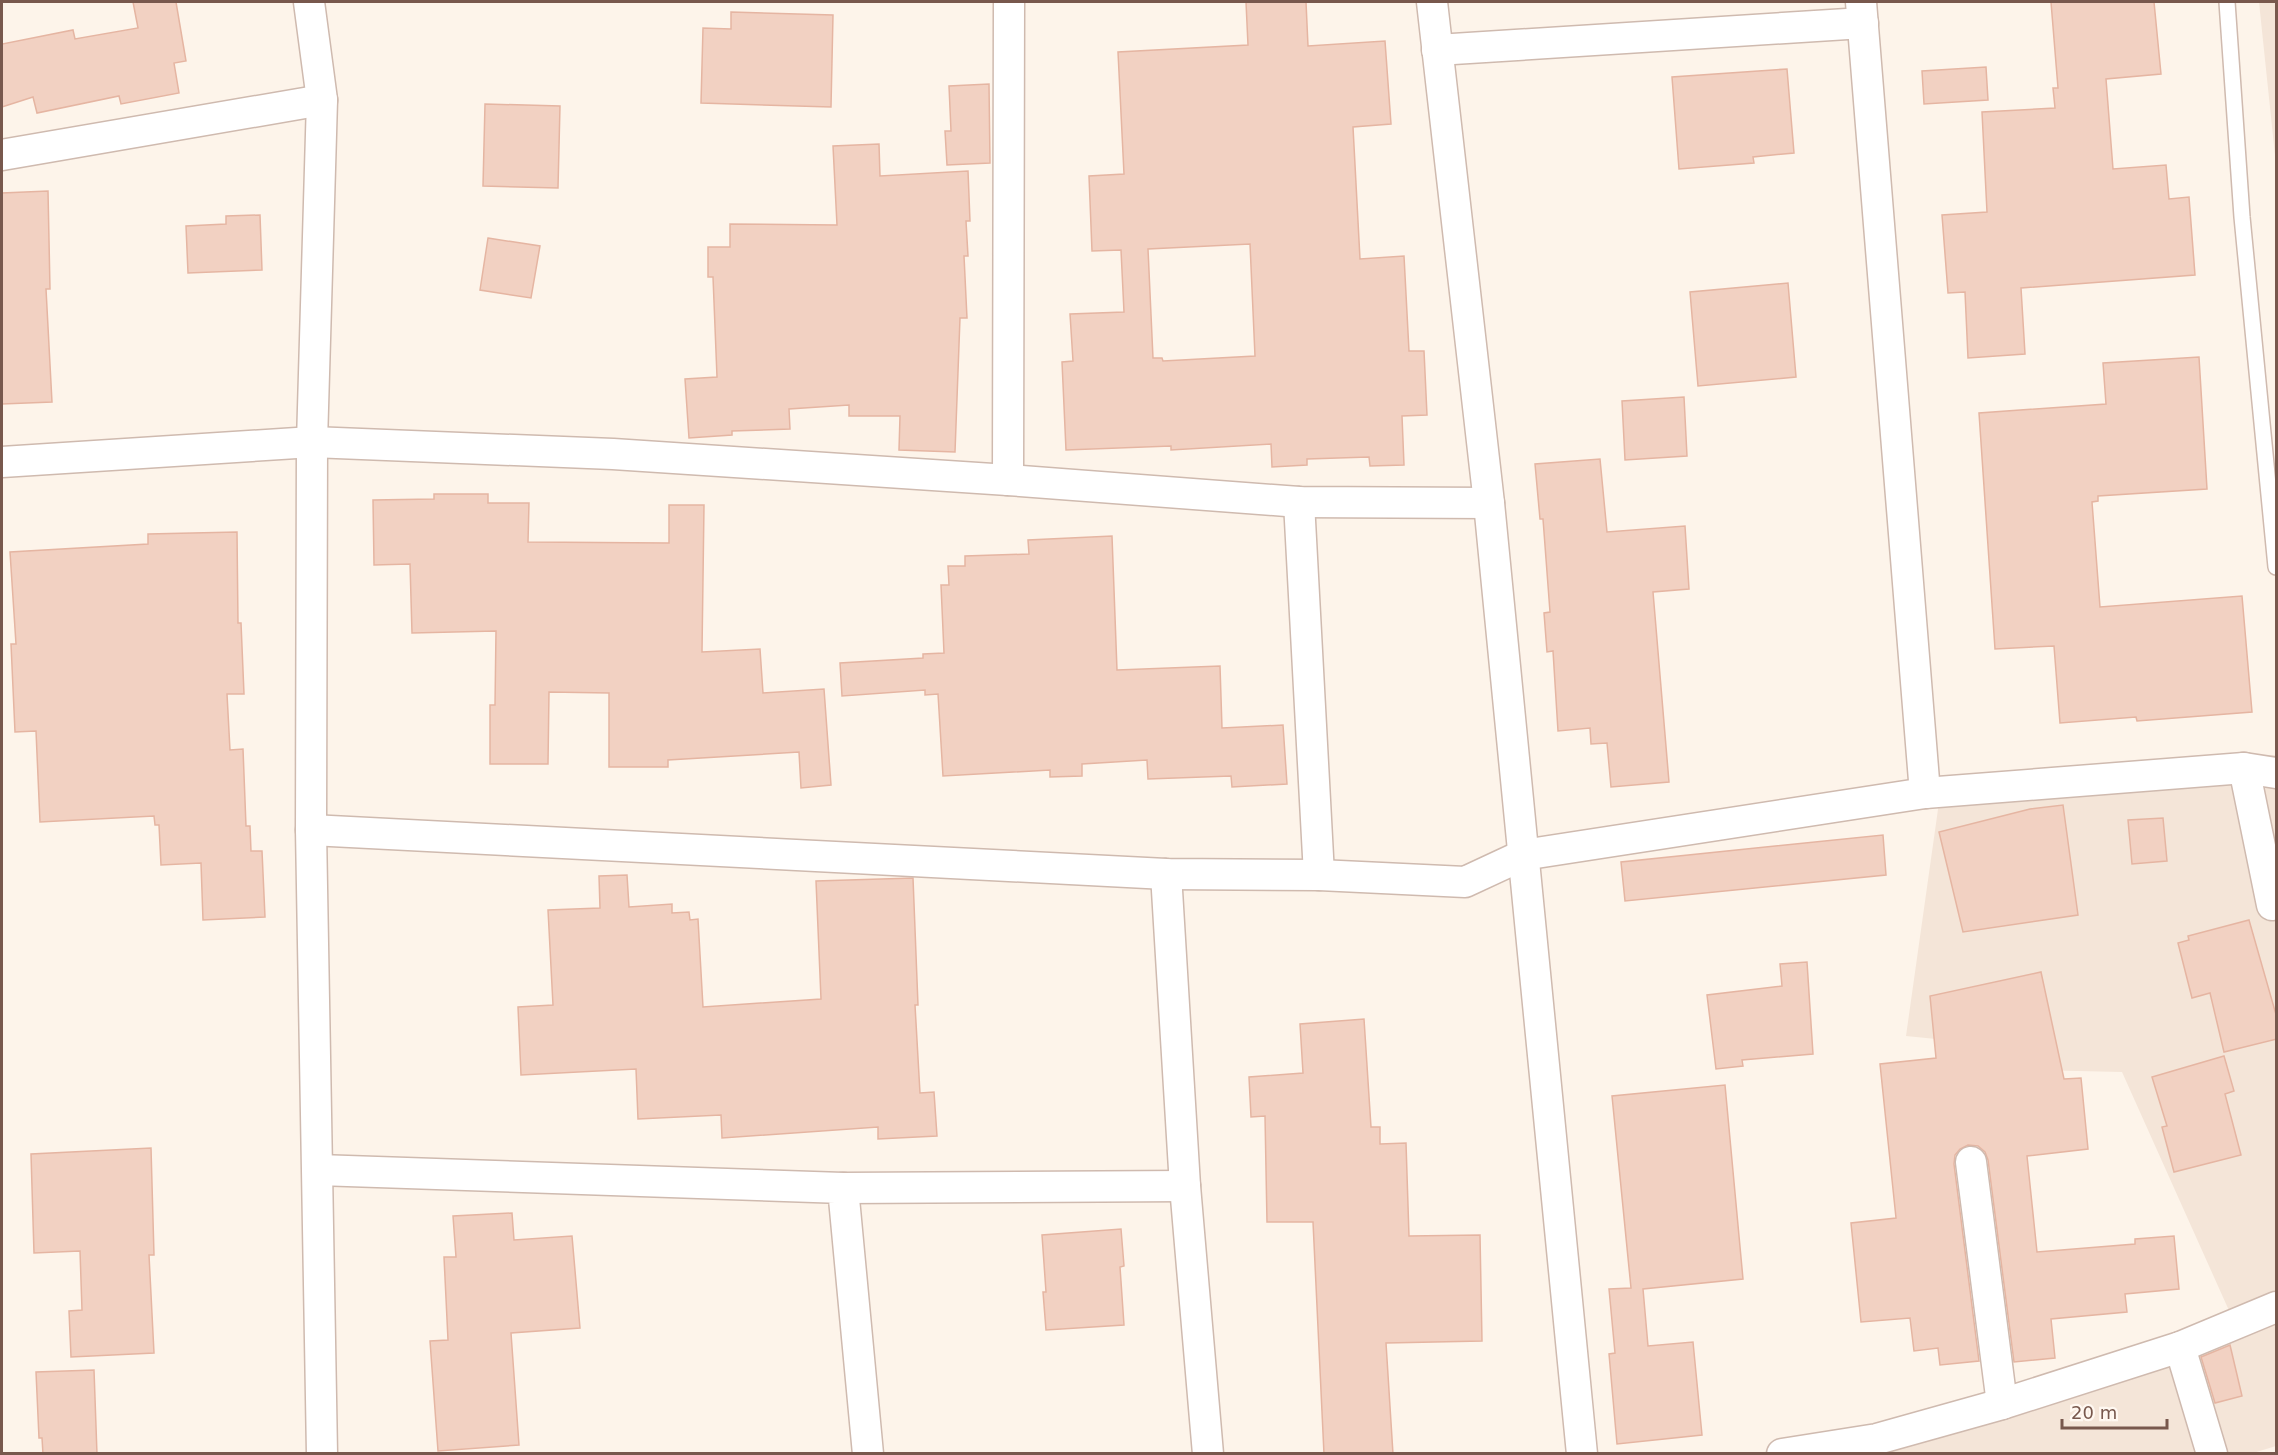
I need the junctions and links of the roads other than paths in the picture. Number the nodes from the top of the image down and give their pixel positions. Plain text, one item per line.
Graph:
1 (309, 2) edge
2 (1009, 2) edge
3 (1432, 2) edge
4 (2227, 2) edge
5 (1862, 12) edge
6 (1437, 50) junction
7 (322, 100) junction
8 (2, 155) edge
9 (312, 442) junction
10 (2, 462) edge
11 (1008, 480) junction
12 (1299, 502) junction
13 (1489, 503) junction
14 (2277, 567) edge
15 (2244, 768) junction
16 (2277, 773) edge
17 (1925, 793) junction
18 (311, 830) junction
19 (1523, 855) junction
20 (1166, 874) junction
21 (1319, 875) junction
22 (2272, 905) dead end
23 (1971, 1162) dead end
24 (318, 1170) junction
25 (1185, 1186) junction
26 (843, 1188) junction
27 (2277, 1307) edge
28 (2180, 1347) junction
29 (2002, 1404) junction
30 (322, 1454) edge
31 (868, 1454) edge
32 (1208, 1454) edge
33 (1582, 1454) edge
34 (1782, 1454) edge
35 (2212, 1454) edge

1 - 7 street
2 - 11 street
3 - 6 street
4 - 14 lane
5 - 6 street
5 - 17 street
6 - 13 street
7 - 8 street
7 - 9 street
9 - 10 street
9 - 11 street
9 - 18 street
11 - 12 street
12 - 13 street
12 - 21 street
13 - 19 street
15 - 16 street
15 - 17 street
15 - 22 street
17 - 19 street
18 - 20 street
18 - 24 street
19 - 21 street
19 - 33 street
20 - 21 street
20 - 25 street
23 - 29 street
24 - 26 street
24 - 30 street
25 - 26 street
25 - 32 street
26 - 31 street
27 - 28 street
28 - 29 street
28 - 35 street
29 - 34 street

